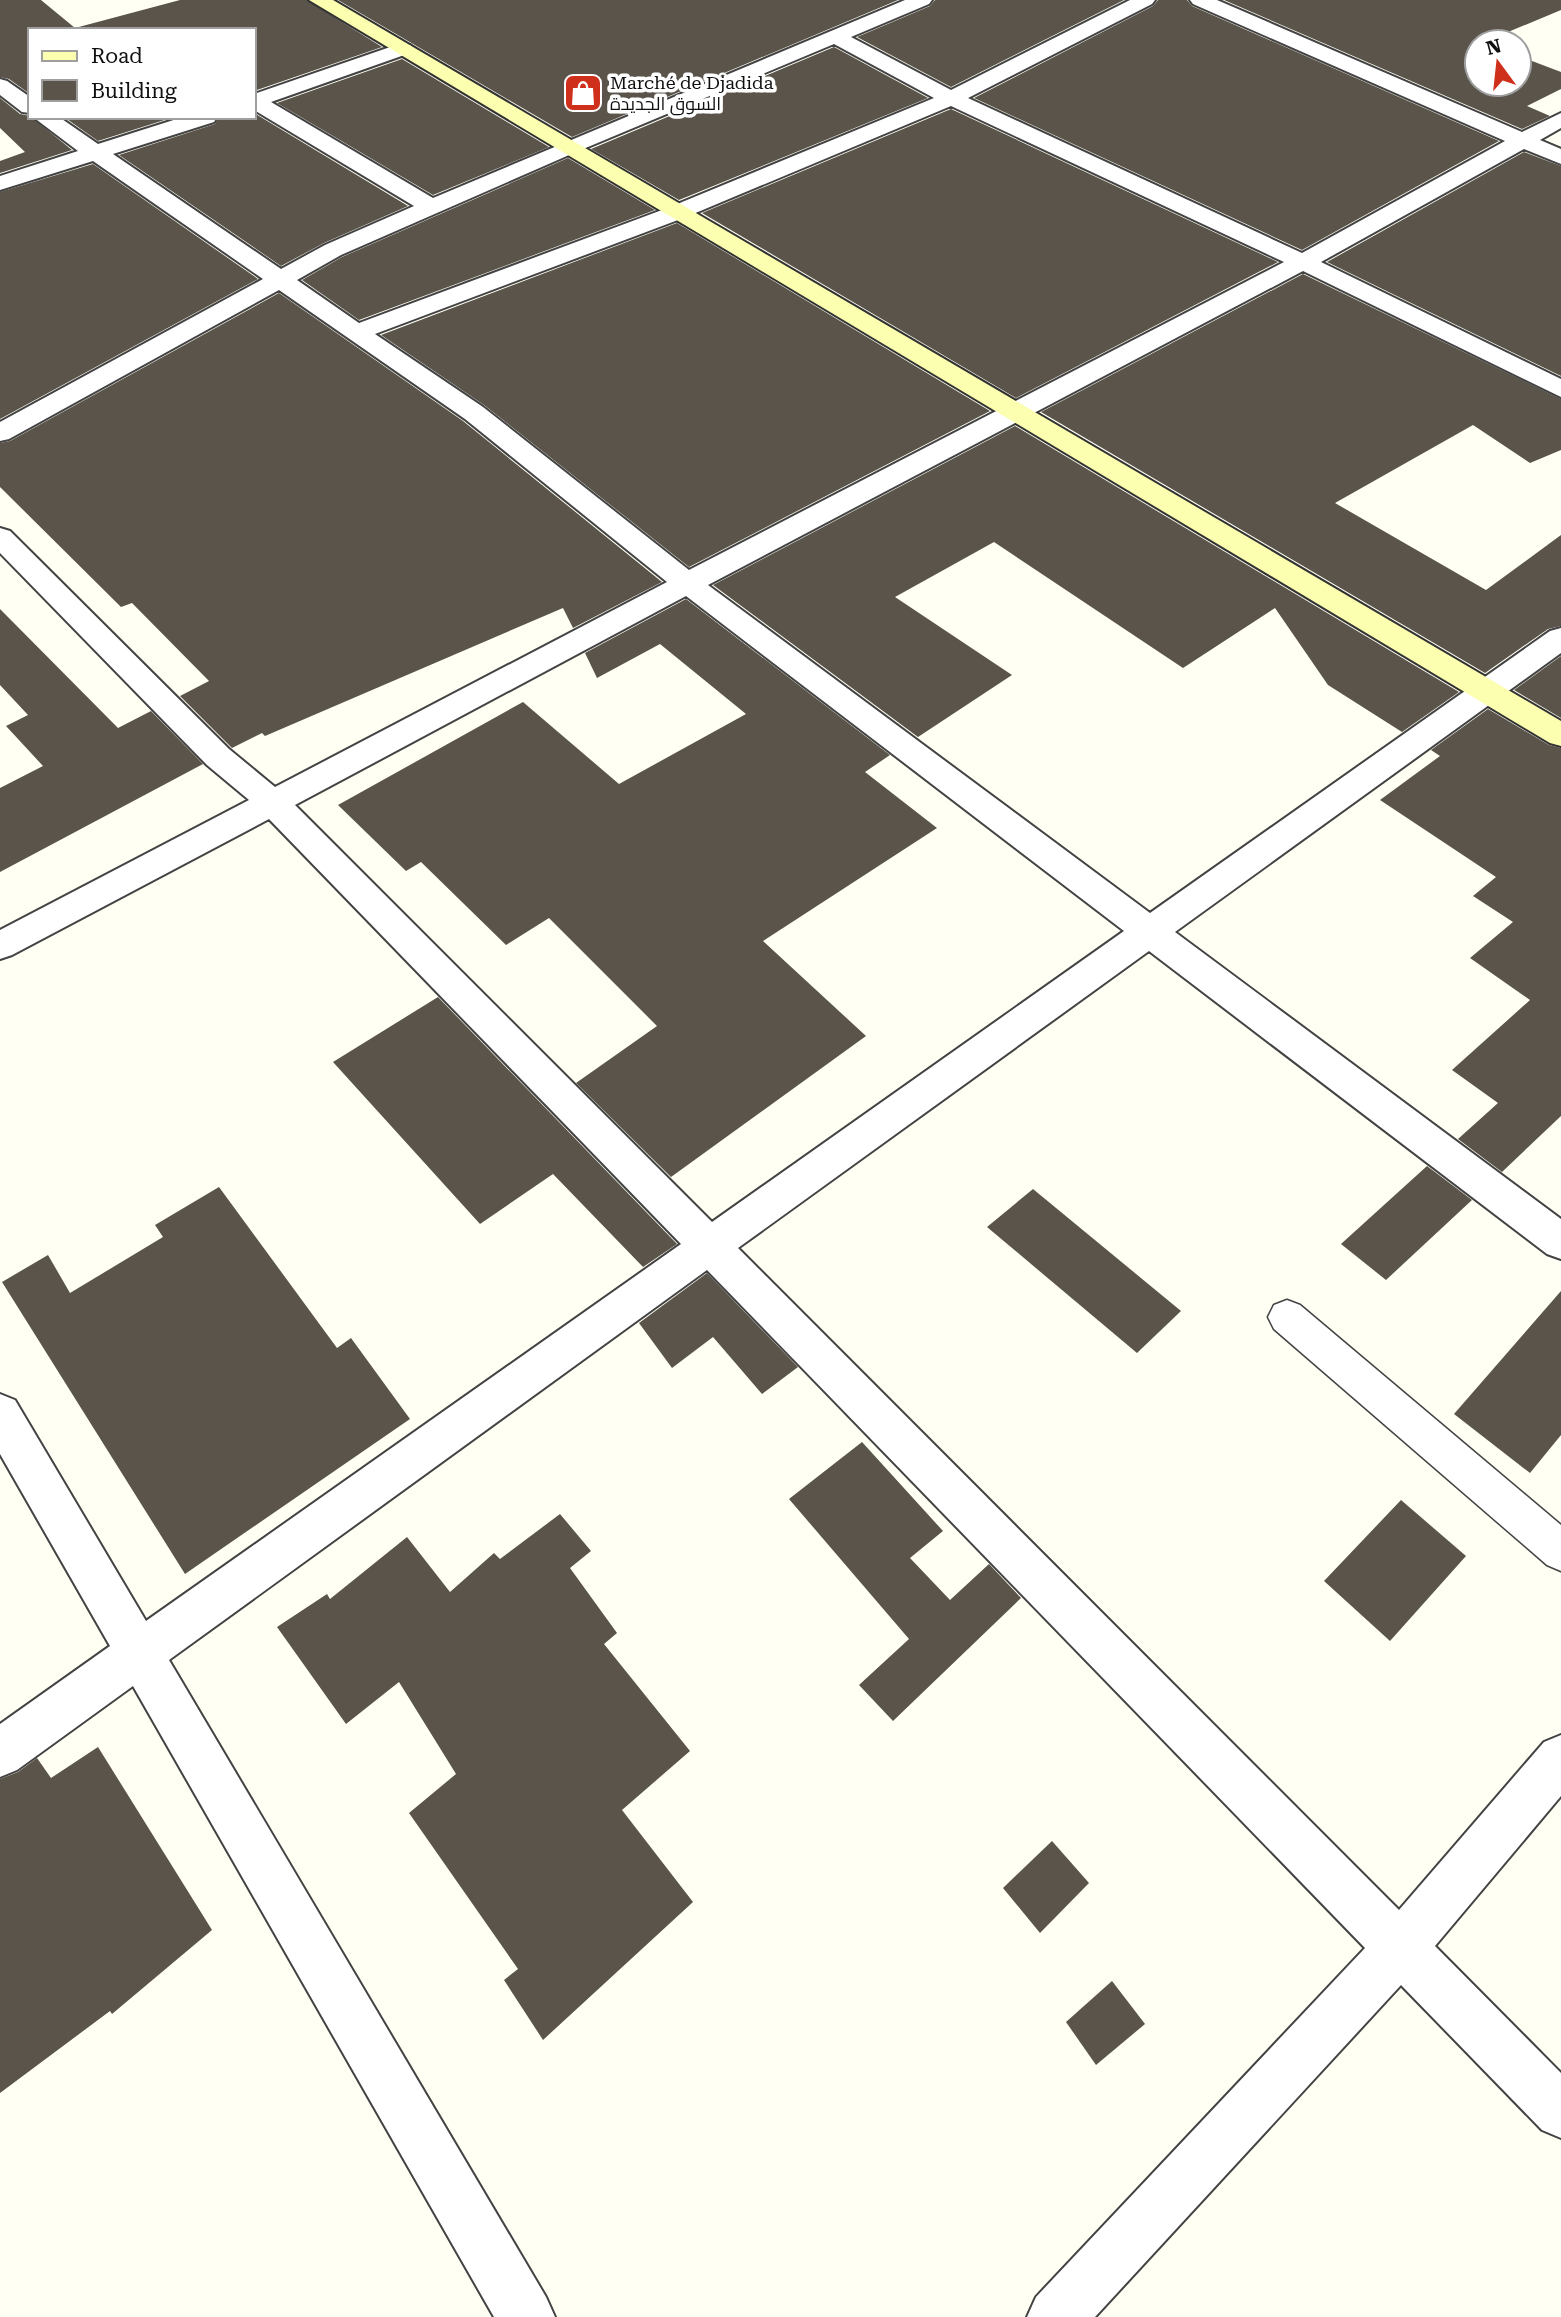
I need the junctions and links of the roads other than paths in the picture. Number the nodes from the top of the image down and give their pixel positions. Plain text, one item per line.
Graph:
1 (319, 0) edge
2 (922, 0) edge
3 (1145, 0) edge
4 (1200, 0) edge
5 (835, 36) junction
6 (403, 49) junction
7 (0, 85) edge
8 (951, 99) junction
9 (256, 100) edge
10 (256, 102) edge
11 (28, 106) edge
12 (47, 119) edge
13 (199, 119) edge
14 (1561, 119) edge
15 (1521, 140) junction
16 (568, 147) junction
17 (91, 152) junction
18 (1561, 157) edge
19 (0, 183) edge
20 (432, 206) junction
21 (678, 212) junction
22 (1303, 262) junction
23 (281, 279) junction
24 (357, 331) junction
25 (1561, 389) edge
26 (1014, 411) junction
27 (0, 433) edge
28 (0, 537) edge
29 (687, 583) junction
30 (1561, 638) edge
31 (1486, 691) junction
32 (1561, 735) edge
33 (272, 803) junction
34 (1149, 932) junction
35 (0, 946) edge
36 (1561, 1242) edge
37 (709, 1247) junction
38 (1287, 1317) dead end
39 (0, 1414) edge
40 (1561, 1551) edge
41 (140, 1653) junction
42 (0, 1753) edge
43 (1561, 1759) edge
44 (1400, 1948) junction
45 (1561, 2111) edge
46 (526, 2317) edge
47 (1056, 2317) edge

1 - 6 main road
2 - 5 street
3 - 8 street
4 - 15 street
5 - 8 street
5 - 16 street
6 - 9 street
6 - 16 main road
7 - 11 street
8 - 21 street
8 - 22 street
10 - 20 street
12 - 17 street
13 - 17 street
14 - 15 street
15 - 18 street
15 - 22 street
16 - 20 street
16 - 21 main road
17 - 19 street
17 - 23 street
20 - 23 street
21 - 24 street
21 - 26 main road
22 - 25 street
22 - 26 street
23 - 24 street
23 - 27 street
24 - 29 street
26 - 29 street
26 - 31 main road
28 - 33 street
29 - 33 street
29 - 34 street
30 - 31 street
31 - 32 main road
31 - 34 street
33 - 35 street
33 - 37 street
34 - 36 street
34 - 37 street
37 - 41 street
37 - 44 street
38 - 40 lane
39 - 41 street
41 - 42 street
41 - 46 street
43 - 44 street
44 - 45 street
44 - 47 street

